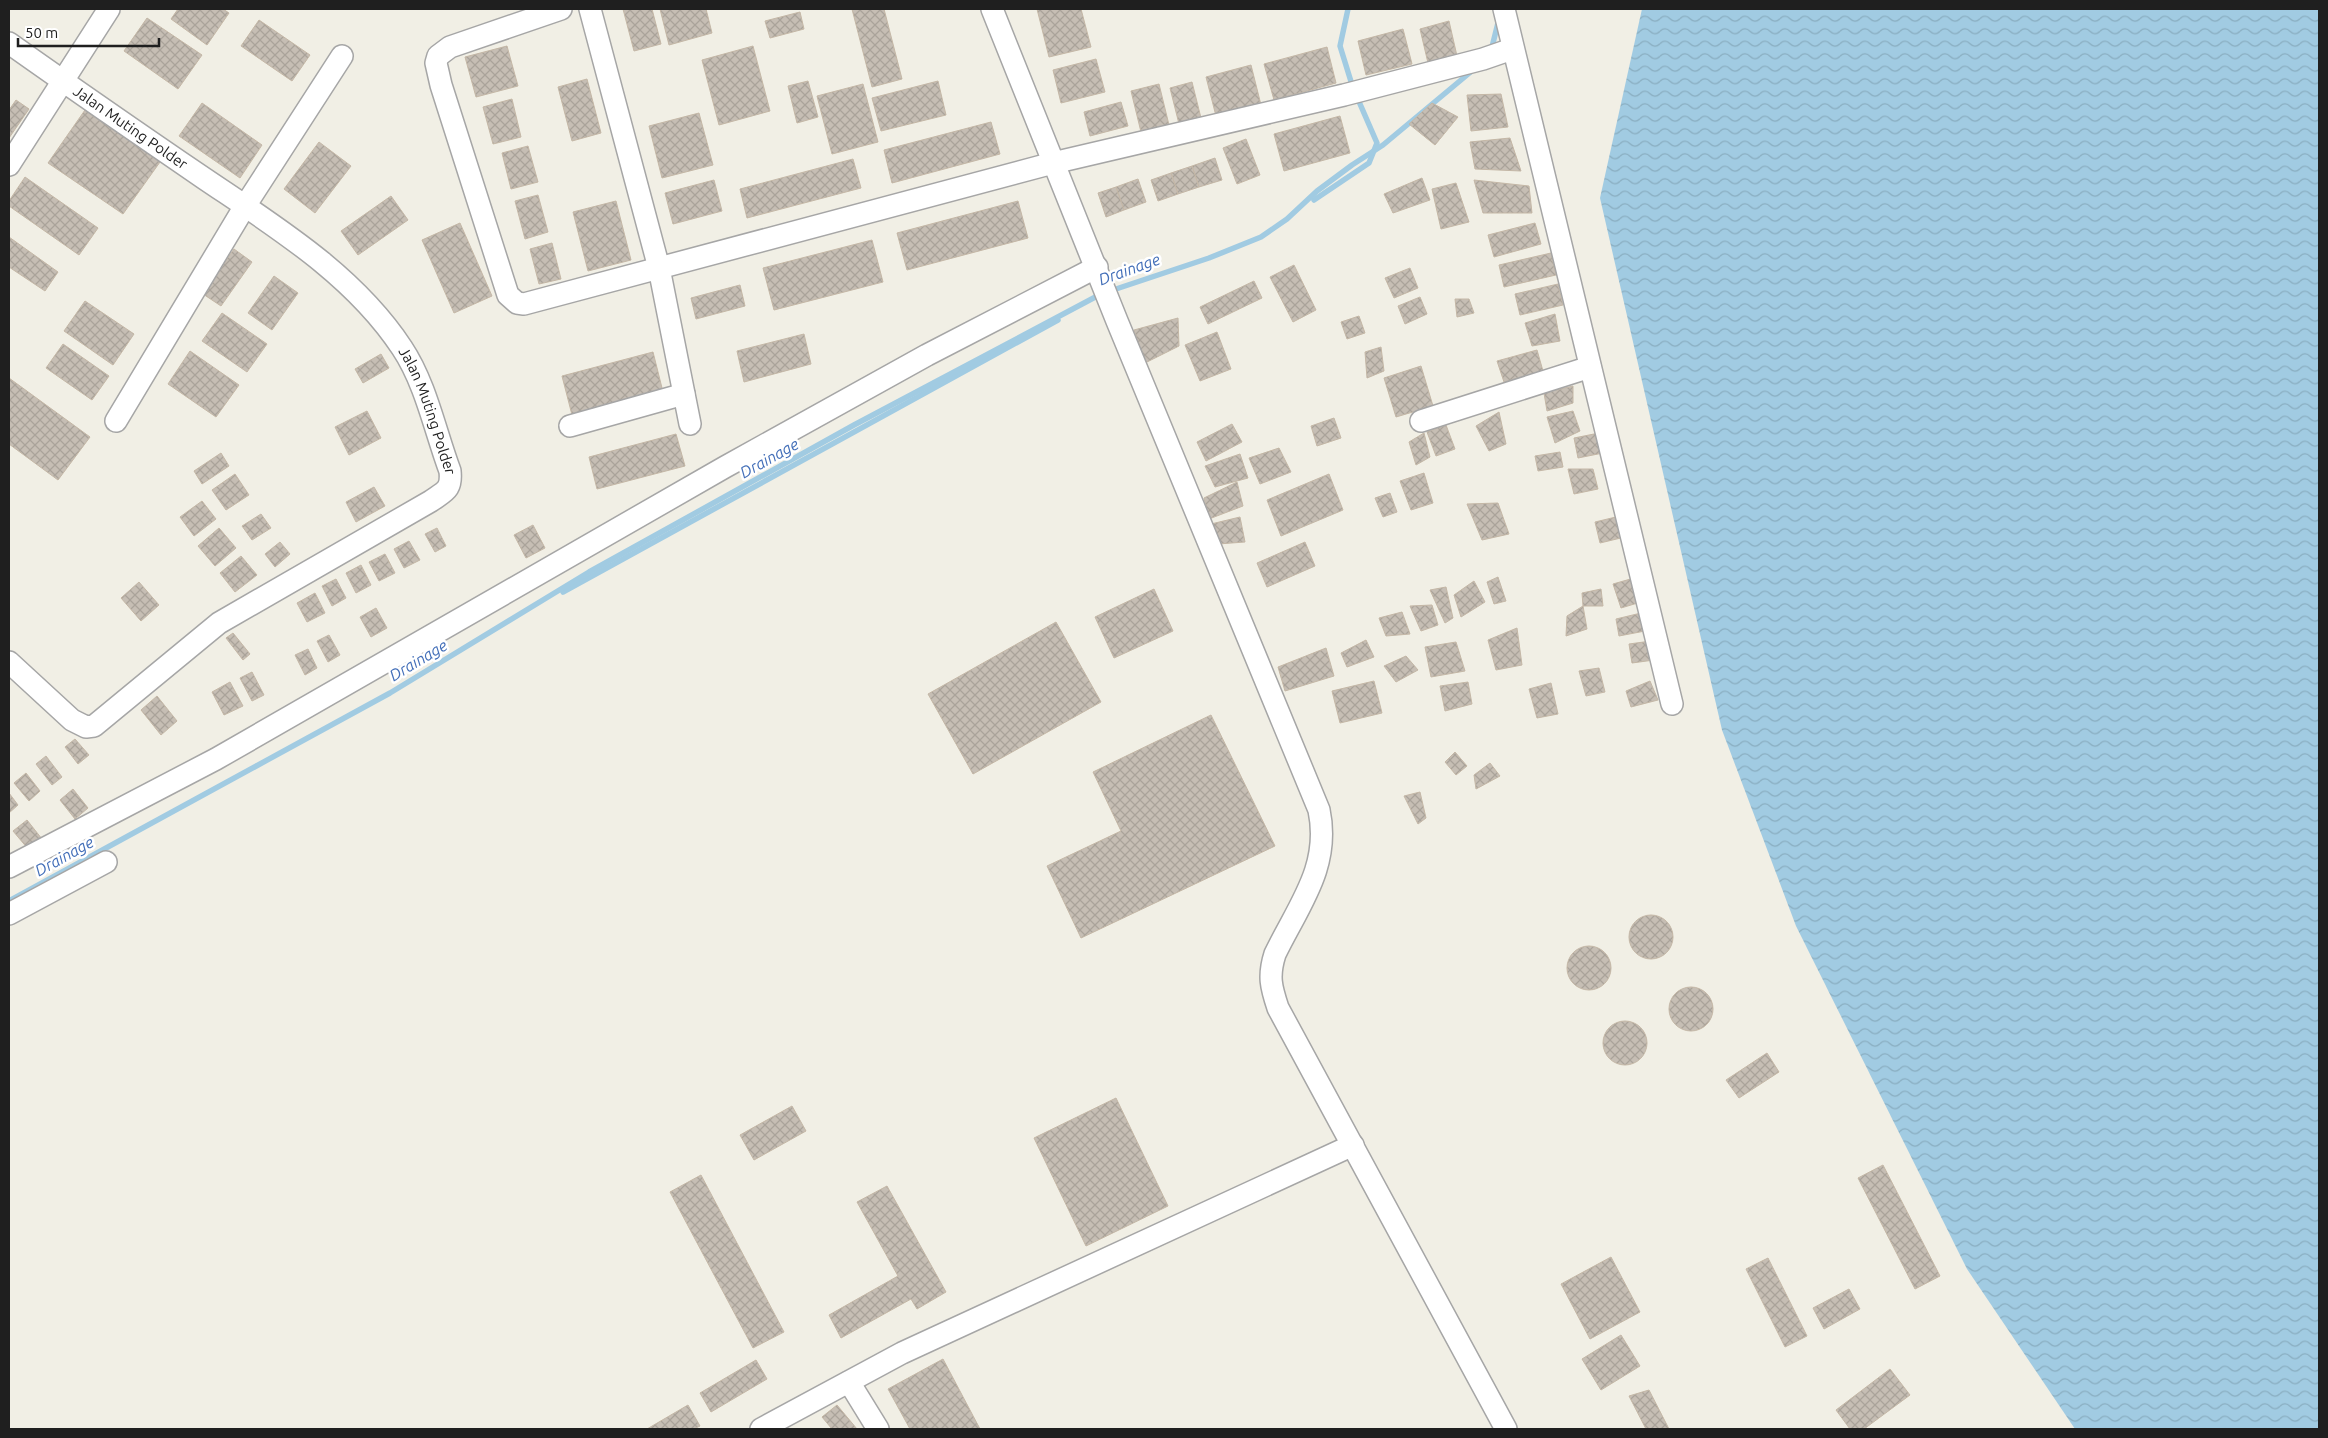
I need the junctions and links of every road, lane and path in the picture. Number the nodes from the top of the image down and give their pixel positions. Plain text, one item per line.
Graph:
1 (109, 9) edge
2 (562, 9) edge
3 (590, 9) edge
4 (992, 9) edge
5 (1504, 9) edge
6 (9, 43) edge
7 (1512, 49) junction
8 (342, 56) dead end
9 (63, 82) junction
10 (1053, 163) junction
11 (9, 165) edge
12 (245, 206) junction
13 (659, 268) junction
14 (1100, 275) junction
15 (1590, 367) junction
16 (684, 394) junction
17 (116, 421) dead end
18 (1421, 421) dead end
19 (690, 424) dead end
20 (570, 426) dead end
21 (9, 662) edge
22 (1672, 704) dead end
23 (106, 862) dead end
24 (9, 867) edge
25 (9, 914) edge
26 (1353, 1145) junction
27 (849, 1382) junction
28 (760, 1429) edge
29 (878, 1429) edge
30 (1506, 1429) edge

1 - 9 street, Jalan Muting Polder
2 - 13 street
3 - 13 street
4 - 10 street
5 - 7 street
6 - 9 street, Jalan Muting Polder
7 - 10 street
7 - 15 street
8 - 12 street
9 - 11 street, Jalan Muting Polder
9 - 12 street, Jalan Muting Polder
10 - 13 street
10 - 14 street
12 - 17 street
12 - 21 street, Jalan Muting Polder
13 - 16 street
14 - 24 street
14 - 26 street
15 - 18 street
15 - 22 street
16 - 19 street
16 - 20 street
23 - 25 street
26 - 27 street
26 - 30 street
27 - 28 street
27 - 29 street

